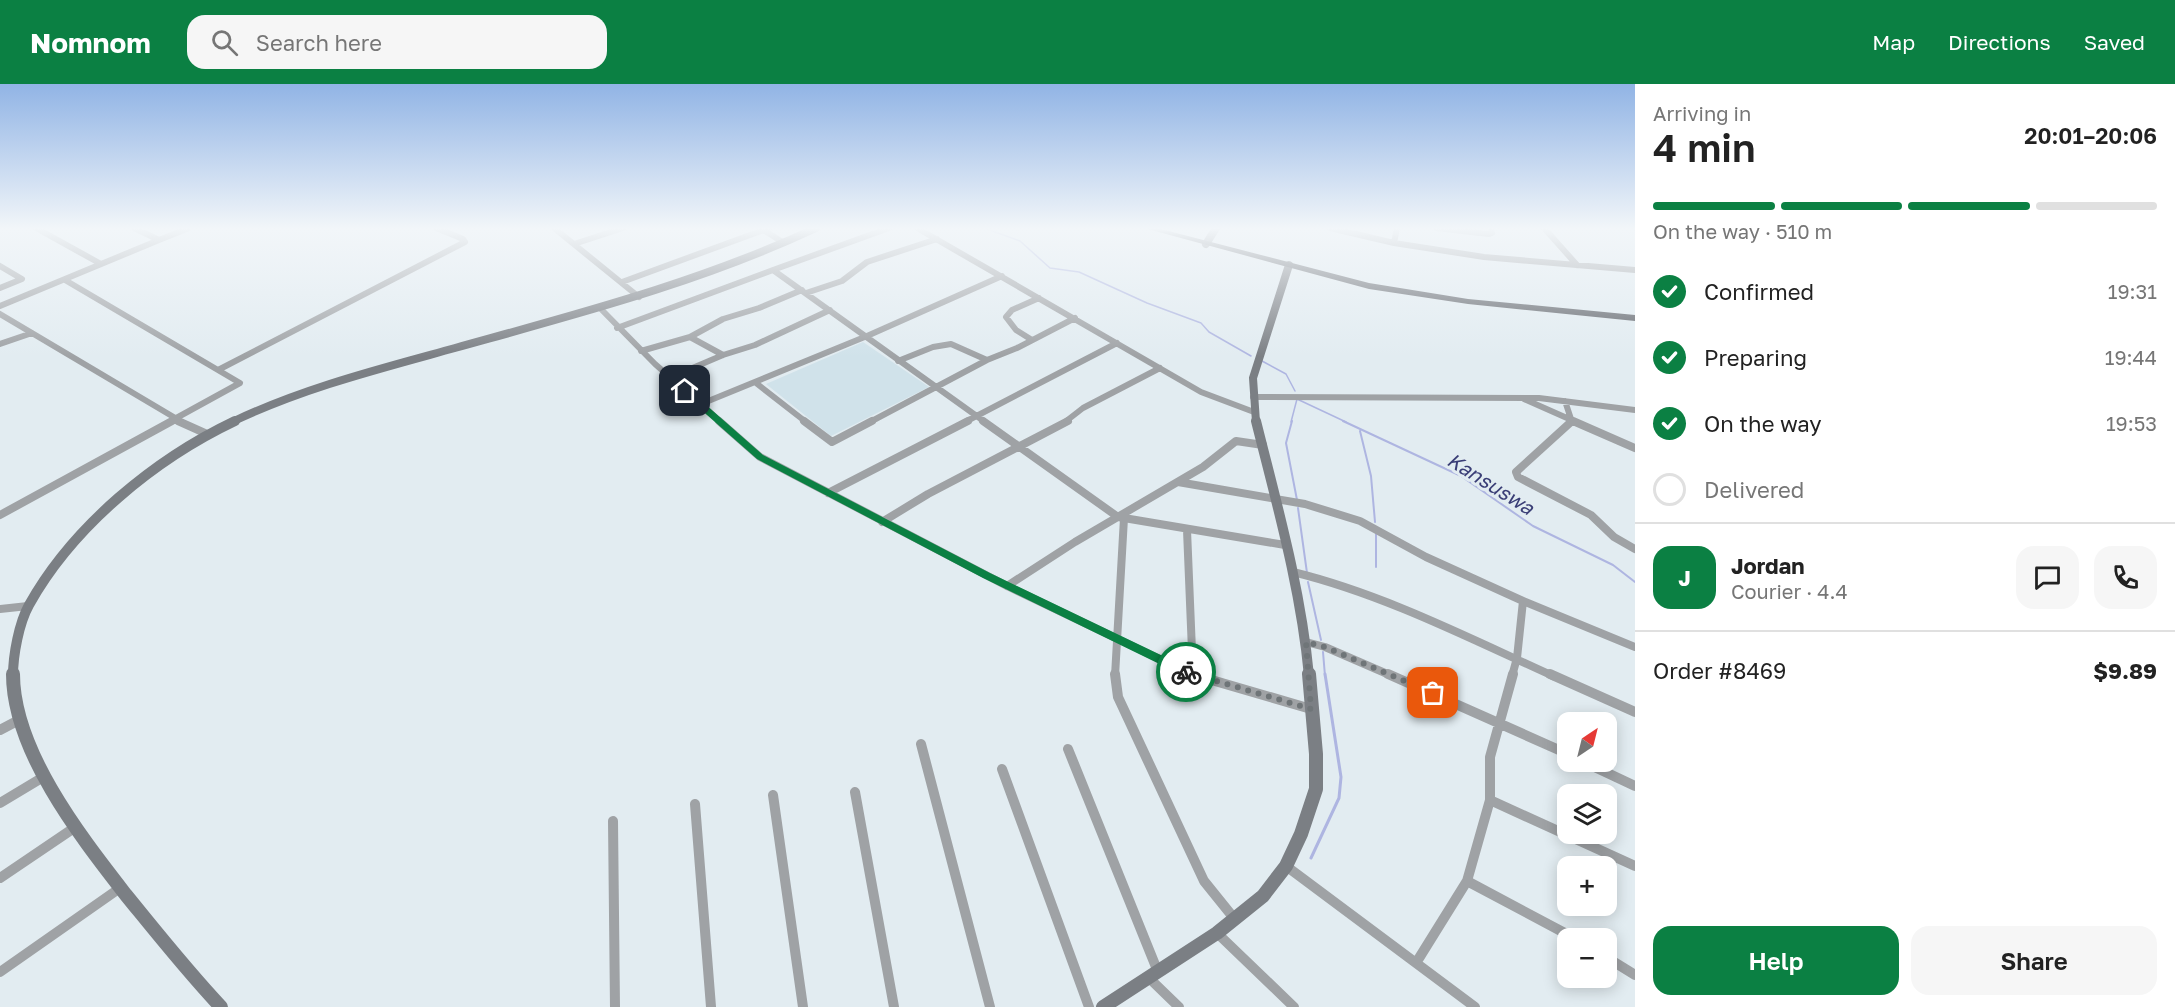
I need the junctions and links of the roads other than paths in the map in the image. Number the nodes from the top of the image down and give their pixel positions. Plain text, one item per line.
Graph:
1 (8, 271) edge
2 (85, 271) edge
3 (409, 271) edge
4 (608, 271) edge
5 (651, 271) edge
6 (709, 271) edge
7 (770, 271) edge
8 (775, 271) edge
9 (855, 271) edge
10 (993, 271) edge
11 (1287, 271) edge
12 (1309, 271) edge
13 (1002, 276) junction
14 (65, 280) junction
15 (622, 282) junction
16 (0, 288) edge
17 (804, 291) junction
18 (639, 297) junction
19 (1039, 298) junction
20 (0, 306) edge
21 (600, 308) junction
22 (830, 310) junction
23 (0, 314) edge
24 (1075, 318) junction
25 (1635, 318) edge
26 (617, 328) junction
27 (32, 333) junction
28 (867, 336) junction
29 (690, 337) junction
30 (1032, 340) junction
31 (1117, 343) junction
32 (0, 344) edge
33 (641, 351) junction
34 (723, 355) junction
35 (987, 360) junction
36 (898, 361) junction
37 (1160, 368) junction
38 (220, 369) junction
39 (669, 378) junction
40 (756, 383) junction
41 (935, 387) junction
42 (1253, 397) junction
43 (1520, 398) junction
44 (1565, 401) junction
45 (701, 404) junction
46 (1635, 410) edge
47 (1254, 412) junction
48 (975, 416) junction
49 (175, 419) junction
50 (1572, 422) junction
51 (207, 434) junction
52 (1263, 445) junction
53 (1020, 447) junction
54 (1635, 448) edge
55 (1178, 482) junction
56 (828, 493) junction
57 (1275, 499) junction
58 (0, 515) edge
59 (1121, 518) junction
60 (882, 522) junction
61 (1187, 530) junction
62 (1285, 545) junction
63 (1635, 549) edge
64 (1293, 572) junction
65 (1007, 586) junction
66 (1523, 601) junction
67 (28, 606) junction
68 (0, 609) edge
69 (1117, 639) junction
70 (1306, 642) junction
71 (1635, 647) edge
72 (1516, 658) junction
73 (1193, 675) junction
74 (1311, 709) junction
75 (1635, 712) edge
76 (19, 720) junction
77 (1498, 721) junction
78 (0, 730) edge
79 (921, 744) dead end
80 (1068, 749) dead end
81 (1557, 749) edge
82 (1002, 769) dead end
83 (1605, 772) edge
84 (45, 776) junction
85 (1635, 786) edge
86 (855, 792) dead end
87 (773, 795) dead end
88 (1490, 800) junction
89 (0, 803) edge
90 (695, 804) dead end
91 (613, 821) dead end
92 (74, 828) junction
93 (1286, 866) junction
94 (1635, 866) edge
95 (0, 878) edge
96 (1467, 881) junction
97 (120, 888) junction
98 (1233, 917) junction
99 (1557, 929) edge
100 (1217, 933) junction
101 (1416, 963) junction
102 (1617, 964) edge
103 (0, 972) edge
104 (1154, 975) junction
105 (1635, 975) edge
106 (221, 1007) edge
107 (615, 1007) edge
108 (711, 1007) edge
109 (803, 1007) edge
110 (894, 1007) edge
111 (990, 1007) edge
112 (1089, 1007) edge
113 (1102, 1007) edge
114 (1179, 1007) edge
115 (1294, 1007) edge
116 (1474, 1007) edge

1 - 16 street
2 - 14 street
3 - 38 street
4 - 15 street
5 - 15 street
6 - 18 street
7 - 26 street
8 - 17 street
9 - 17 street
10 - 13 street
11 - 42 street
12 - 25 main road
13 - 19 street
13 - 28 street
14 - 20 street
14 - 38 street
15 - 18 street
17 - 22 street
17 - 29 street
18 - 21 street
19 - 24 street
19 - 30 street
21 - 26 street
21 - 51 street
22 - 28 street
22 - 34 street
23 - 27 street
24 - 30 street
24 - 31 street
26 - 33 street
27 - 32 street
27 - 49 street
28 - 36 street
28 - 40 street
29 - 33 street
29 - 34 street
30 - 35 street
31 - 37 street
31 - 48 street
33 - 39 street
34 - 39 street
35 - 36 street
35 - 41 street
36 - 41 street
37 - 47 street
37 - 53 street
38 - 49 street
39 - 45 street
40 - 41 street
40 - 45 street
41 - 48 street
42 - 43 street
42 - 47 street
43 - 44 street
43 - 50 street
44 - 46 street
44 - 50 street
45 - 56 street
47 - 52 street
48 - 53 street
48 - 56 street
49 - 51 street
49 - 58 street
50 - 54 street
50 - 63 street
51 - 67 street
52 - 55 street
52 - 57 street
53 - 59 street
53 - 60 street
55 - 57 street
55 - 59 street
56 - 60 street
57 - 62 street
57 - 66 street
59 - 61 street
59 - 65 street
59 - 69 street
60 - 65 street
61 - 62 street
61 - 73 street
62 - 64 street
64 - 70 street
64 - 72 street
65 - 69 street
66 - 71 street
66 - 72 street
67 - 68 street
67 - 76 street
69 - 73 street
69 - 98 street
70 - 74 street
70 - 77 street
72 - 75 street
72 - 77 street
73 - 74 street
74 - 93 street
76 - 78 street
76 - 84 street
77 - 81 street
77 - 88 street
79 - 111 street
80 - 104 street
82 - 112 street
83 - 85 street
84 - 89 street
84 - 92 street
86 - 110 street
87 - 109 street
88 - 94 street
88 - 96 street
90 - 108 street
91 - 107 street
92 - 95 street
92 - 97 street
93 - 98 street
93 - 101 street
96 - 99 street
96 - 101 street
97 - 103 street
97 - 106 street
98 - 100 street
100 - 104 street
100 - 115 street
101 - 116 street
102 - 105 street
104 - 113 street
104 - 114 street

